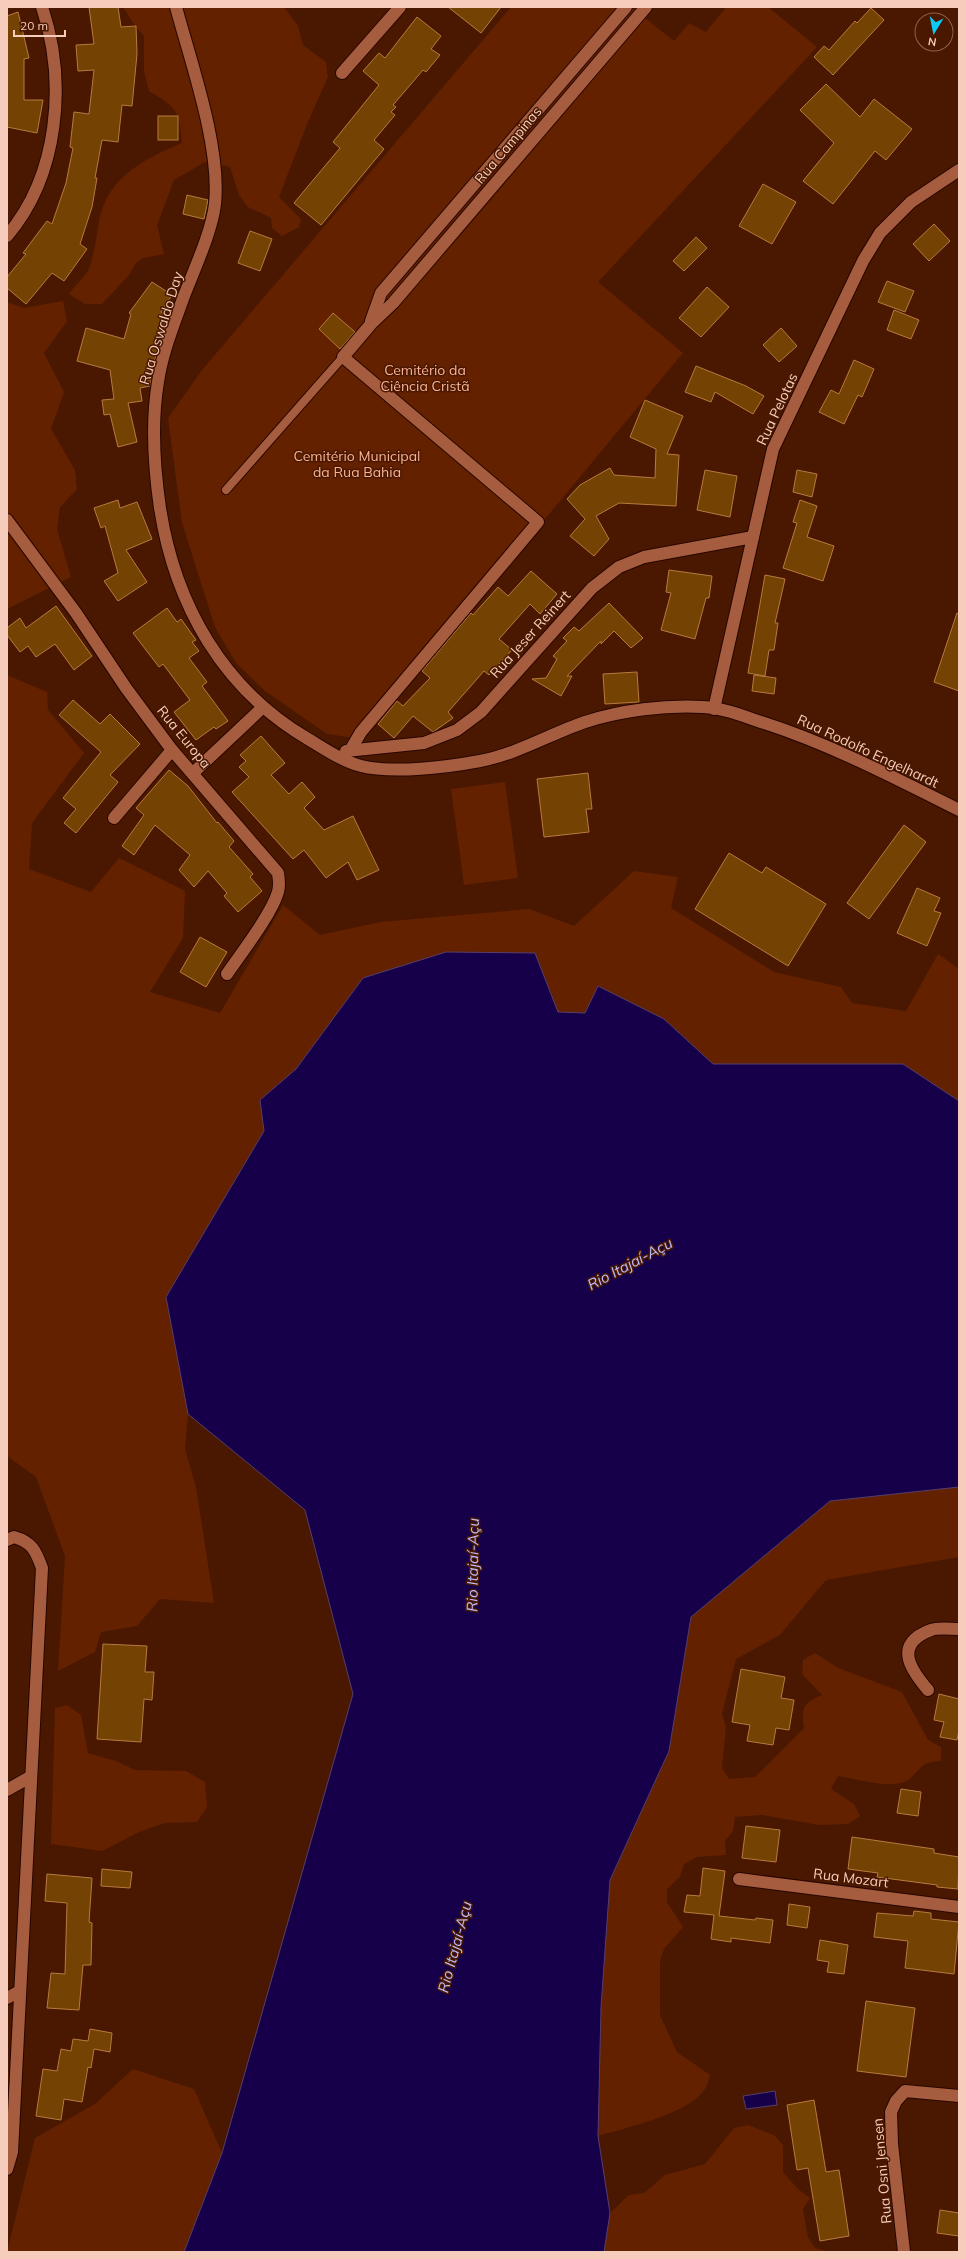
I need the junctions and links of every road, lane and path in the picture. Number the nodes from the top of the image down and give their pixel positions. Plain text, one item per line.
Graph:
1 (42, 7) edge
2 (176, 7) edge
3 (400, 7) edge
4 (626, 7) edge
5 (646, 7) edge
6 (342, 73) dead end
7 (959, 170) edge
8 (7, 236) edge
9 (381, 292) junction
10 (393, 303) junction
11 (371, 324) junction
12 (343, 357) junction
13 (226, 490) dead end
14 (7, 520) edge
15 (753, 537) junction
16 (262, 708) junction
17 (714, 709) junction
18 (351, 749) junction
19 (172, 750) junction
20 (333, 754) junction
21 (193, 773) junction
22 (959, 810) edge
23 (114, 818) dead end
24 (227, 974) dead end
25 (7, 1540) edge
26 (959, 1629) edge
27 (928, 1690) dead end
28 (30, 1777) junction
29 (7, 1790) edge
30 (739, 1879) dead end
31 (959, 1907) edge
32 (20, 1991) junction
33 (7, 1998) edge
34 (959, 2096) edge
35 (7, 2169) edge
36 (904, 2252) edge

1 - 8 street
2 - 16 street, Rua Oswaldo Day
3 - 6 street
4 - 9 street, Rua Campinas
5 - 10 street, Rua Campinas
7 - 15 street, Rua Pelotas
9 - 10 lane
9 - 11 street
10 - 11 street, Rua Campinas
11 - 12 street, Rua Campinas
12 - 13 lane
12 - 18 street
14 - 19 street, Rua Europa
15 - 17 street, Rua Pelotas
15 - 18 street, Rua Jeser Reinert
16 - 20 street, Rua Rodolfo Engelhardt
16 - 21 street
17 - 20 street, Rua Rodolfo Engelhardt
17 - 22 street, Rua Rodolfo Engelhardt
18 - 20 street, Rua Jeser Reinert
19 - 21 street, Rua Europa
19 - 23 street
21 - 24 street, Rua Europa
25 - 28 street
26 - 27 street
28 - 29 street
28 - 32 street
30 - 31 street, Rua Mozart
32 - 33 street
32 - 35 street
34 - 36 street, Rua Osni Jensen

